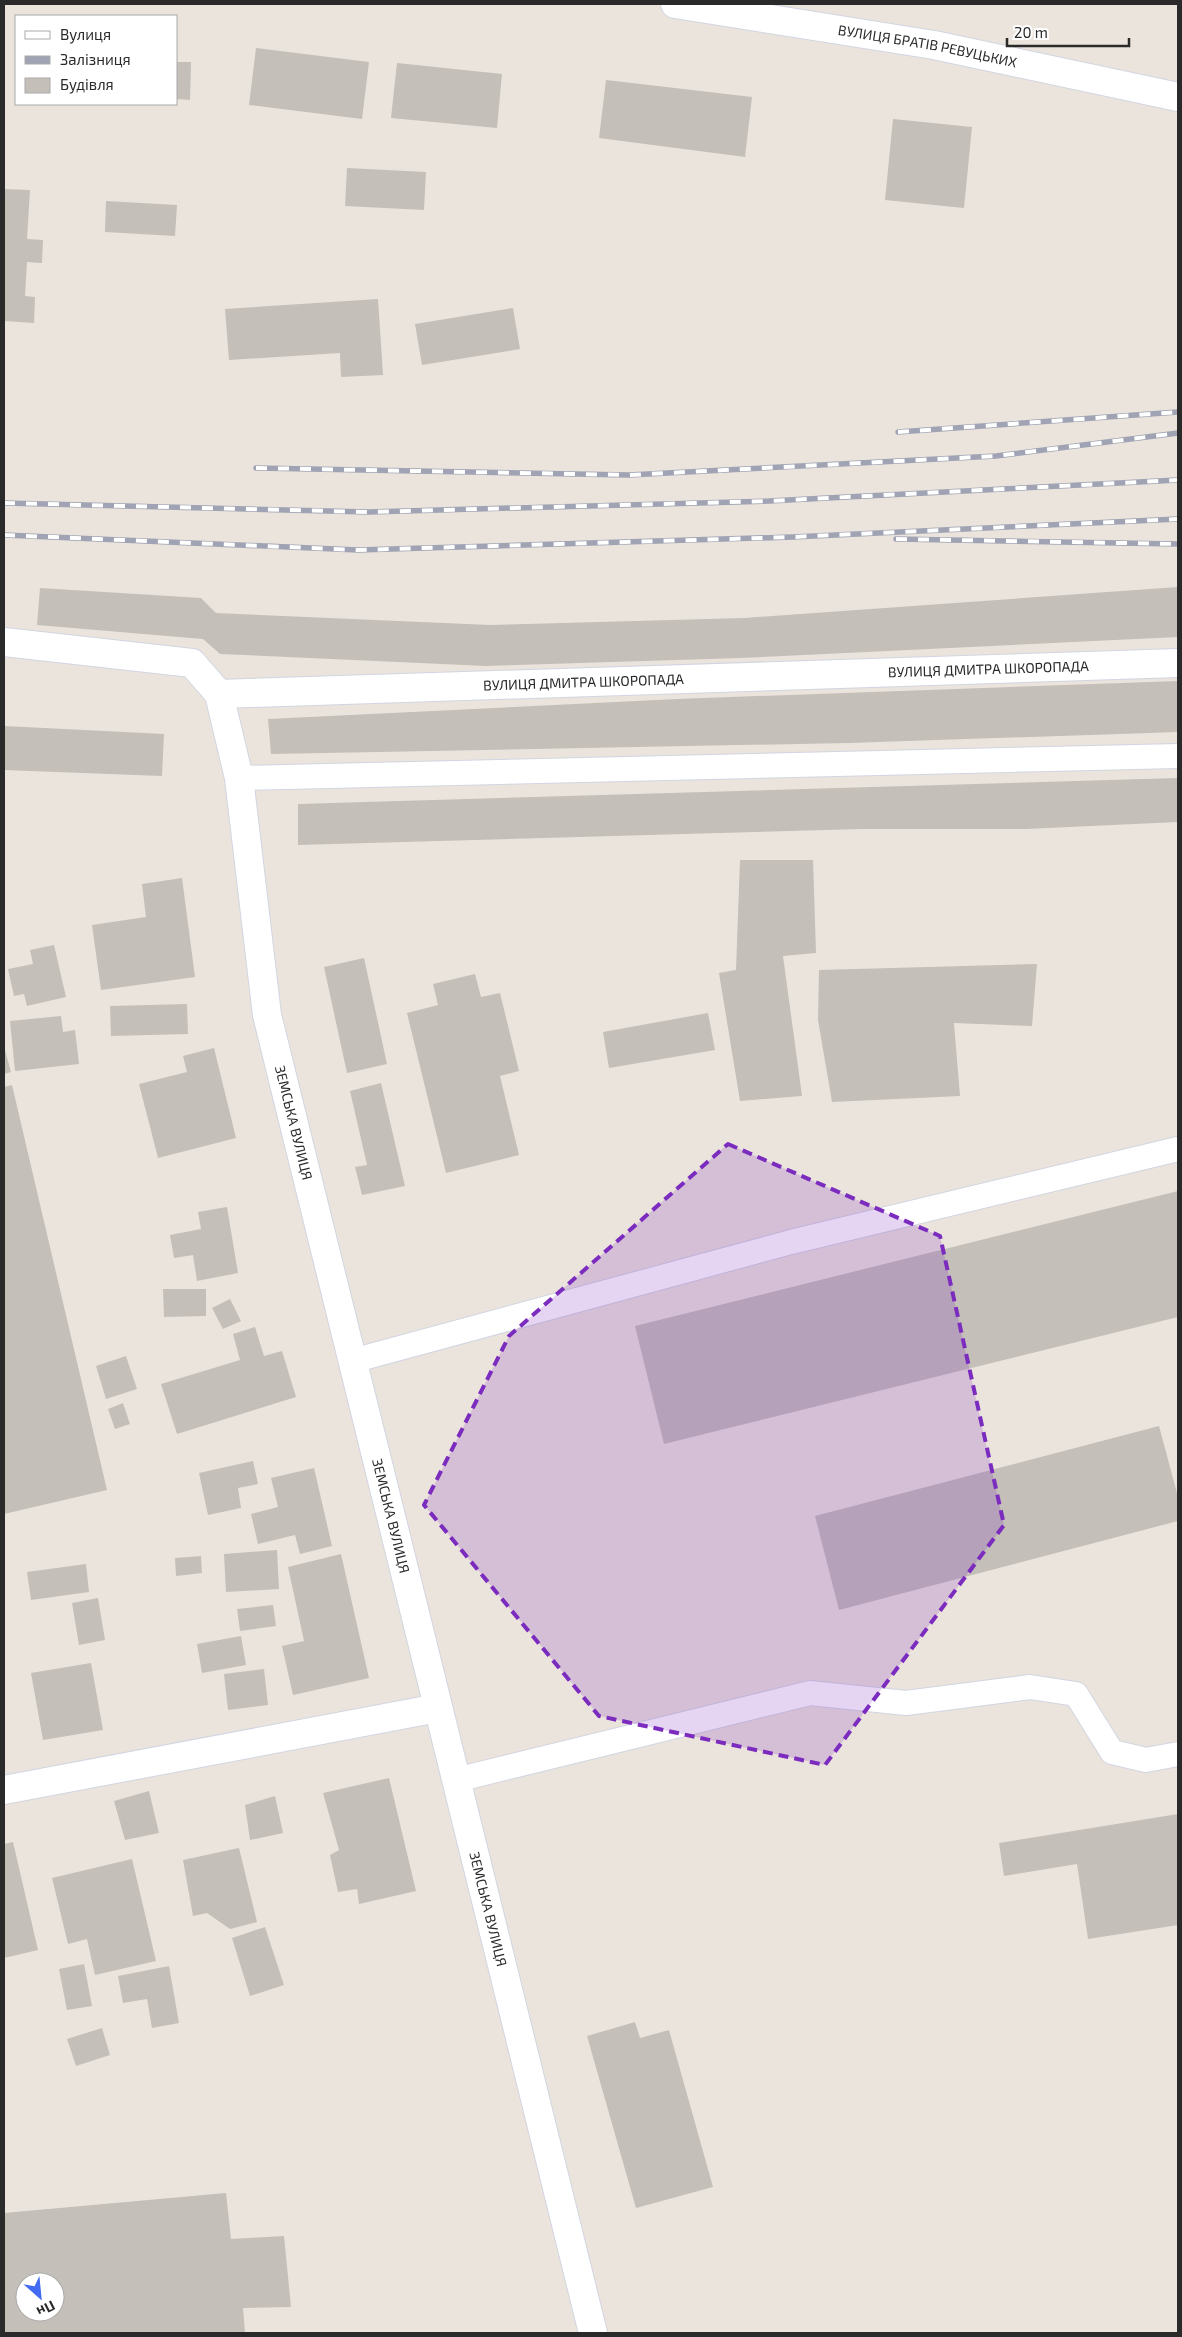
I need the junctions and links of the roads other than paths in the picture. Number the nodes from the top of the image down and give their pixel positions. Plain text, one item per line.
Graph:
1 (675, 4) edge
2 (1178, 97) edge
3 (4, 642) edge
4 (1178, 663) edge
5 (219, 694) junction
6 (1178, 756) edge
7 (239, 778) junction
8 (1178, 1149) edge
9 (352, 1362) junction
10 (438, 1708) junction
11 (1178, 1754) edge
12 (456, 1780) junction
13 (4, 1790) edge
14 (594, 2333) edge

1 - 2 street, ВУЛИЦЯ БРАТІВ РЕВУЦЬКИХ
3 - 5 street
4 - 5 street, ВУЛИЦЯ ДМИТРА ШКОРОПАДА
5 - 7 street, ЗЕМСЬКА ВУЛИЦЯ
6 - 7 lane
7 - 9 street, ЗЕМСЬКА ВУЛИЦЯ
8 - 9 lane
9 - 10 street, ЗЕМСЬКА ВУЛИЦЯ
10 - 12 street, ЗЕМСЬКА ВУЛИЦЯ
10 - 13 street
11 - 12 lane
12 - 14 street, ЗЕМСЬКА ВУЛИЦЯ

